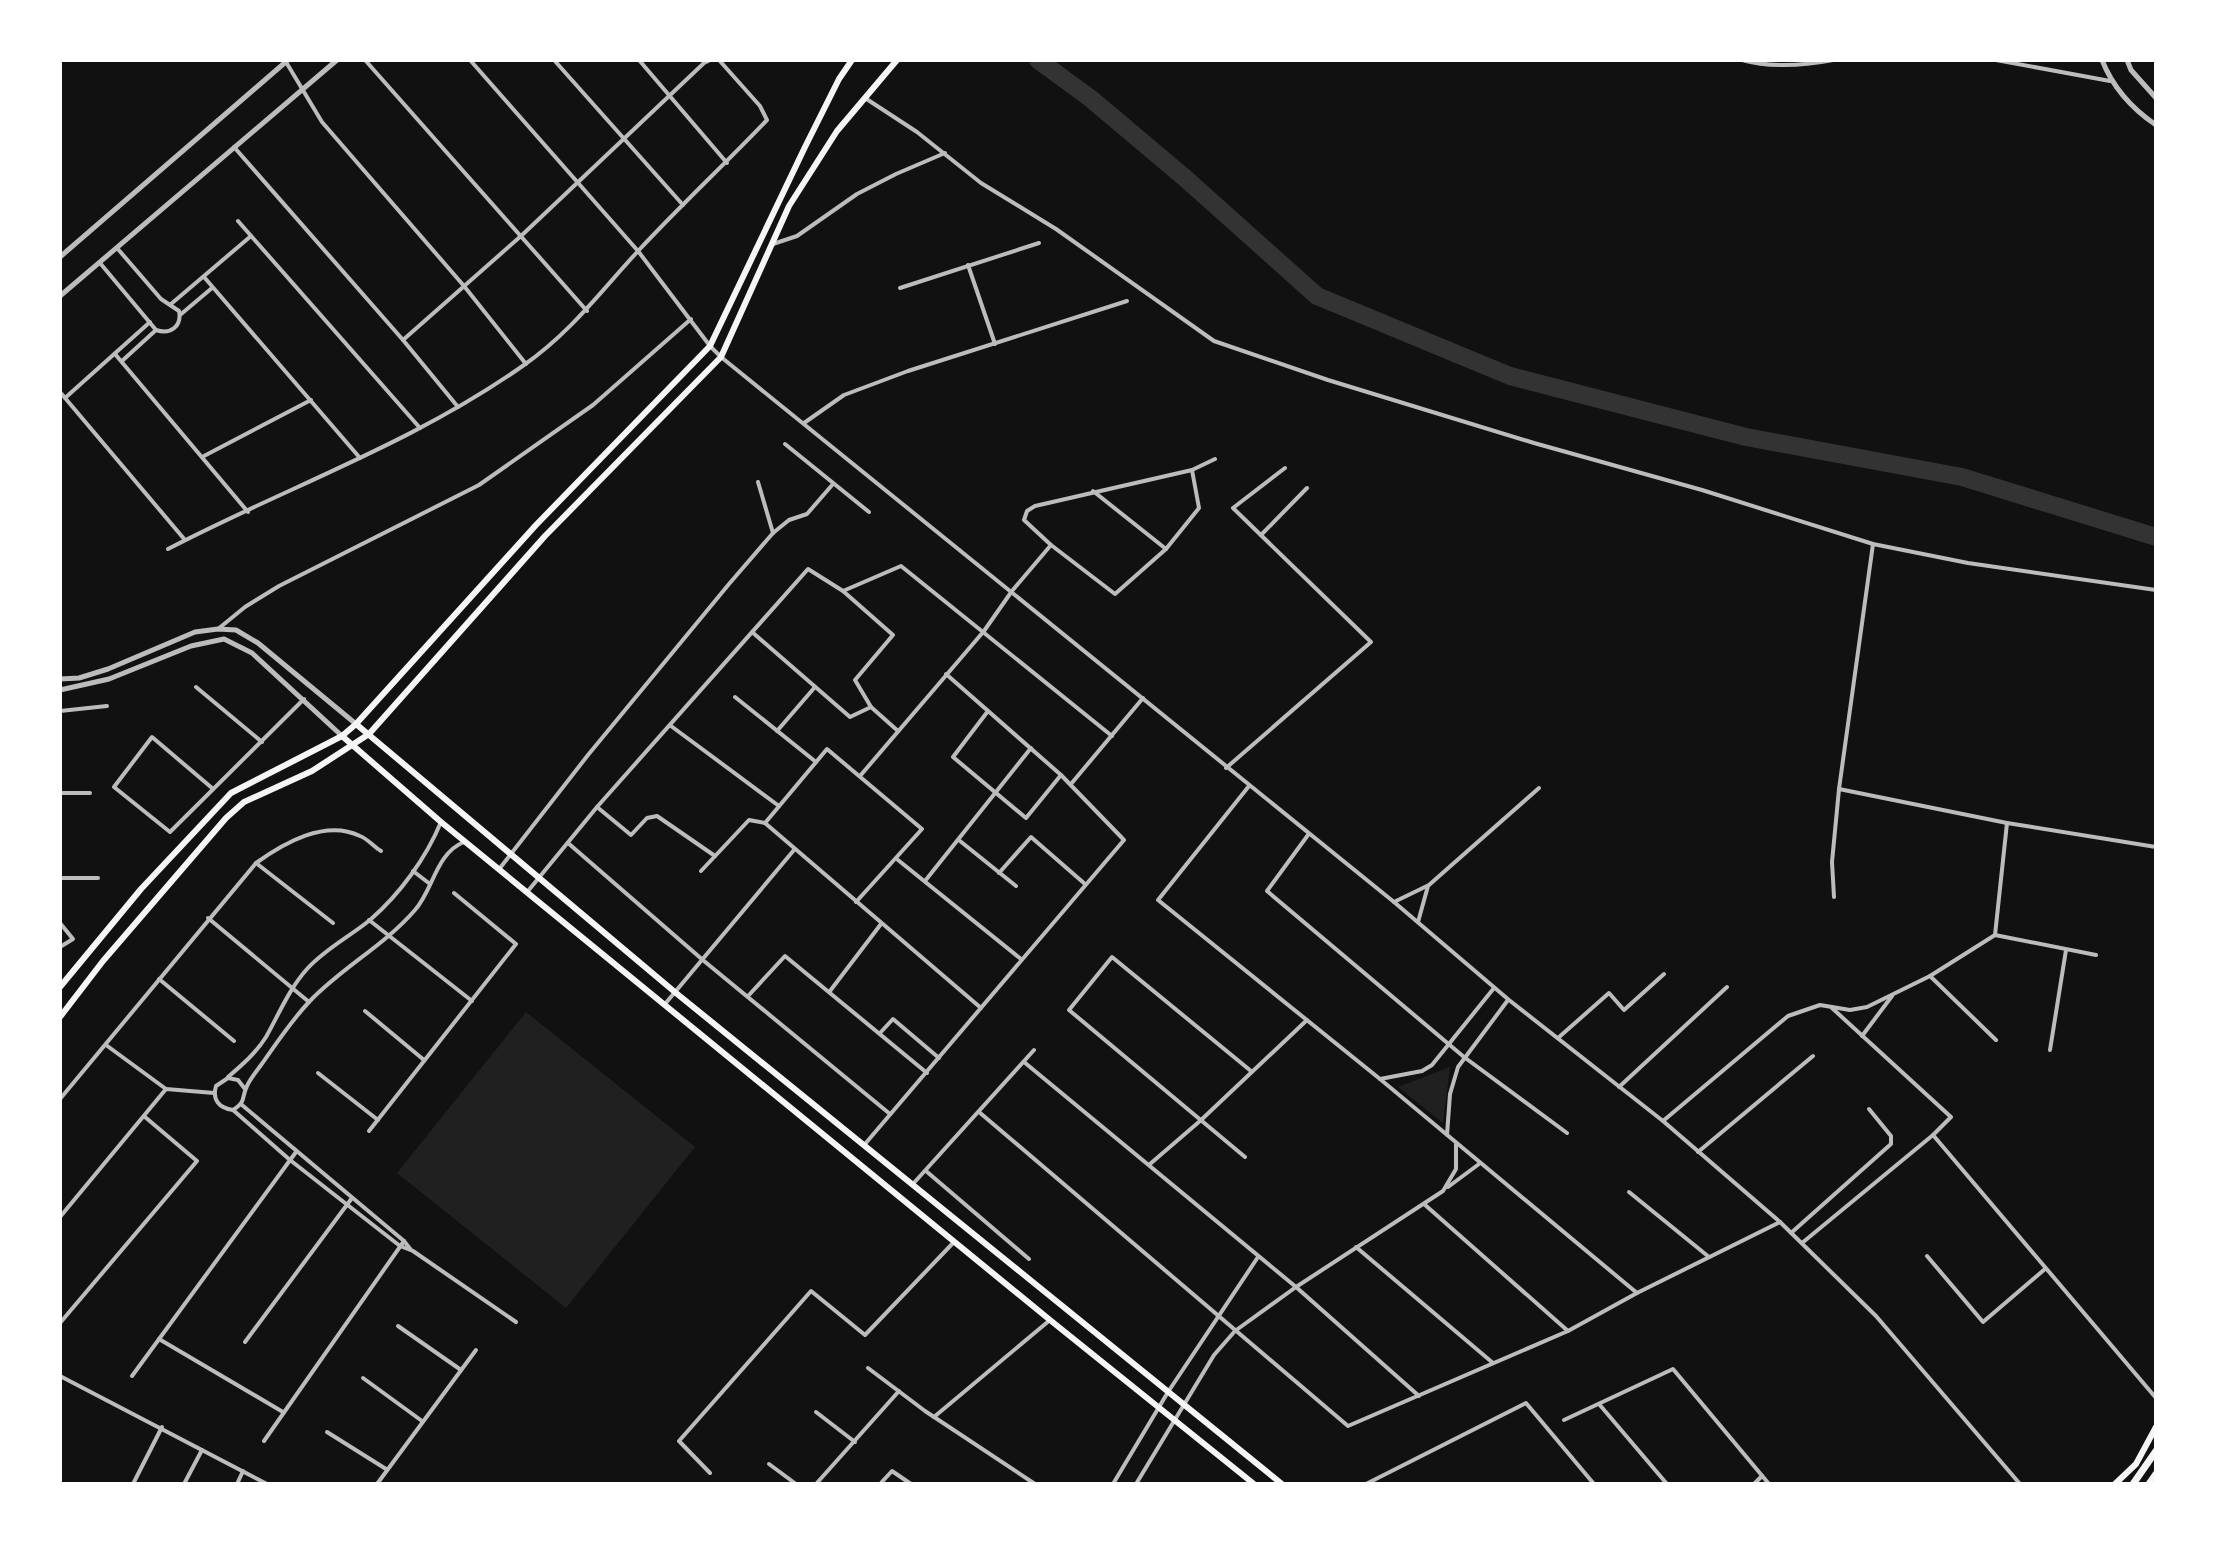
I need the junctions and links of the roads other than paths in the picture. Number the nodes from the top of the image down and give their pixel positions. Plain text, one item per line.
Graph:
1 (337, 60) edge
2 (365, 60) edge
3 (470, 60) edge
4 (554, 60) edge
5 (639, 60) edge
6 (710, 60) edge
7 (719, 60) edge
8 (897, 60) edge
9 (1742, 60) edge
10 (1833, 60) edge
11 (1996, 60) edge
12 (2102, 60) edge
13 (2127, 60) edge
14 (286, 61) edge
15 (849, 63) edge
16 (2110, 81) junction
17 (301, 90) junction
18 (669, 96) junction
19 (865, 98) junction
20 (2156, 98) edge
21 (2156, 125) edge
22 (622, 139) junction
23 (234, 147) junction
24 (945, 153) junction
25 (727, 163) junction
26 (577, 183) junction
27 (683, 205) junction
28 (238, 221) dead end
29 (251, 236) junction
30 (521, 236) junction
31 (1039, 243) dead end
32 (771, 245) junction
33 (117, 248) junction
34 (638, 251) junction
35 (60, 257) edge
36 (100, 263) junction
37 (968, 265) junction
38 (204, 277) junction
39 (464, 286) junction
40 (213, 287) junction
41 (900, 288) dead end
42 (60, 296) edge
43 (1127, 301) dead end
44 (171, 304) junction
45 (587, 311) junction
46 (180, 315) junction
47 (691, 319) junction
48 (150, 322) junction
49 (156, 330) junction
50 (403, 340) junction
51 (995, 344) junction
52 (710, 346) junction
53 (115, 354) junction
54 (721, 357) junction
55 (122, 361) junction
56 (526, 364) junction
57 (60, 392) edge
58 (65, 398) junction
59 (311, 400) junction
60 (458, 407) junction
61 (804, 423) junction
62 (420, 428) junction
63 (785, 444) dead end
64 (204, 456) junction
65 (360, 458) junction
66 (1215, 459) dead end
67 (1285, 468) dead end
68 (1192, 470) junction
69 (758, 482) dead end
70 (833, 484) junction
71 (1307, 488) dead end
72 (1093, 491) junction
73 (248, 512) junction
74 (869, 512) dead end
75 (773, 533) junction
76 (1261, 535) junction
77 (185, 540) junction
78 (1873, 544) junction
79 (1051, 545) junction
80 (168, 549) dead end
81 (1166, 549) junction
82 (2156, 590) edge
83 (843, 591) junction
84 (1012, 591) junction
85 (218, 629) junction
86 (984, 631) junction
87 (751, 632) junction
88 (946, 674) junction
89 (60, 679) edge
90 (196, 687) dead end
91 (815, 687) junction
92 (60, 690) edge
93 (735, 697) dead end
94 (1143, 698) junction
95 (304, 699) junction
96 (107, 706) dead end
97 (871, 707) junction
98 (60, 711) edge
99 (988, 711) junction
100 (356, 724) junction
101 (671, 726) junction
102 (777, 731) junction
103 (898, 731) junction
104 (369, 734) junction
105 (342, 736) junction
106 (1112, 736) junction
107 (262, 742) junction
108 (353, 747) junction
109 (1031, 748) junction
110 (816, 762) junction
111 (1226, 768) junction
112 (1061, 775) junction
113 (860, 776) junction
114 (1071, 784) junction
115 (1249, 786) junction
116 (212, 788) junction
117 (1539, 788) dead end
118 (1839, 789) junction
119 (60, 793) edge
120 (90, 793) dead end
121 (996, 793) junction
122 (779, 806) junction
123 (597, 807) junction
124 (441, 822) junction
125 (765, 823) junction
126 (2007, 823) junction
127 (1308, 835) junction
128 (466, 841) junction
129 (960, 841) junction
130 (568, 843) junction
131 (2156, 847) edge
132 (795, 850) junction
133 (381, 851) dead end
134 (511, 854) junction
135 (715, 856) junction
136 (897, 860) junction
137 (256, 863) junction
138 (500, 868) junction
139 (413, 871) junction
140 (701, 871) dead end
141 (999, 873) junction
142 (60, 878) edge
143 (98, 878) dead end
144 (538, 878) junction
145 (925, 881) junction
146 (430, 884) junction
147 (1085, 884) junction
148 (1429, 885) junction
149 (1016, 886) dead end
150 (528, 891) junction
151 (454, 893) dead end
152 (1834, 897) dead end
153 (856, 902) junction
154 (1394, 902) junction
155 (208, 918) junction
156 (369, 920) junction
157 (1418, 922) junction
158 (60, 923) edge
159 (333, 923) dead end
160 (881, 924) junction
161 (1995, 935) junction
162 (390, 937) junction
163 (60, 947) edge
164 (2066, 950) junction
165 (2096, 955) dead end
166 (1021, 959) junction
167 (704, 961) junction
168 (1664, 974) dead end
169 (1930, 976) junction
170 (159, 979) junction
171 (60, 987) edge
172 (1727, 987) dead end
173 (292, 988) junction
174 (1494, 988) junction
175 (830, 991) junction
176 (676, 993) junction
177 (1893, 994) junction
178 (748, 996) junction
179 (1509, 1000) junction
180 (472, 1001) junction
181 (309, 1002) junction
182 (665, 1004) junction
183 (981, 1008) junction
184 (1832, 1008) junction
185 (365, 1011) dead end
186 (60, 1017) edge
187 (1307, 1020) junction
188 (880, 1033) junction
189 (1862, 1036) junction
190 (1558, 1038) junction
191 (1996, 1040) dead end
192 (234, 1041) dead end
193 (1449, 1044) junction
194 (106, 1045) junction
195 (1034, 1050) dead end
196 (2050, 1050) dead end
197 (1813, 1056) dead end
198 (1464, 1057) junction
199 (939, 1058) junction
200 (424, 1060) junction
201 (1024, 1062) junction
202 (1251, 1071) junction
203 (318, 1073) dead end
204 (927, 1073) junction
205 (228, 1078) junction
206 (1380, 1079) junction
207 (1619, 1087) junction
208 (166, 1089) junction
209 (245, 1089) junction
210 (214, 1093) junction
211 (60, 1099) edge
212 (241, 1105) junction
213 (1869, 1109) dead end
214 (233, 1110) junction
215 (979, 1112) junction
216 (890, 1114) junction
217 (145, 1117) junction
218 (378, 1120) junction
219 (1200, 1121) junction
220 (1663, 1121) junction
221 (369, 1131) dead end
222 (1567, 1133) dead end
223 (1447, 1135) junction
224 (1933, 1135) junction
225 (1456, 1144) junction
226 (863, 1146) junction
227 (296, 1152) junction
228 (1698, 1152) junction
229 (1245, 1157) dead end
230 (290, 1160) junction
231 (1480, 1163) junction
232 (1150, 1164) junction
233 (926, 1171) junction
234 (912, 1185) junction
235 (1443, 1191) junction
236 (1629, 1192) dead end
237 (352, 1198) junction
238 (1424, 1204) junction
239 (347, 1206) junction
240 (60, 1217) edge
241 (1780, 1222) junction
242 (1791, 1233) junction
243 (404, 1241) junction
244 (954, 1242) junction
245 (1802, 1243) junction
246 (400, 1246) junction
247 (1356, 1247) junction
248 (413, 1251) junction
249 (1259, 1256) junction
250 (1927, 1256) dead end
251 (1709, 1257) junction
252 (1029, 1259) dead end
253 (2045, 1269) junction
254 (1296, 1287) junction
255 (1637, 1293) junction
256 (1218, 1317) junction
257 (1050, 1320) junction
258 (516, 1322) dead end
259 (60, 1323) edge
260 (398, 1326) dead end
261 (1235, 1331) junction
262 (1568, 1331) junction
263 (159, 1339) junction
264 (245, 1342) dead end
265 (476, 1350) dead end
266 (1493, 1363) junction
267 (868, 1368) dead end
268 (461, 1370) junction
269 (60, 1376) edge
270 (132, 1376) dead end
271 (363, 1378) dead end
272 (899, 1391) junction
273 (1168, 1392) junction
274 (1419, 1396) junction
275 (2156, 1398) edge
276 (1184, 1404) junction
277 (1599, 1404) junction
278 (1159, 1409) junction
279 (283, 1412) junction
280 (816, 1412) dead end
281 (934, 1417) junction
282 (1175, 1420) junction
283 (1564, 1420) dead end
284 (422, 1421) junction
285 (162, 1427) junction
286 (2156, 1427) edge
287 (327, 1432) dead end
288 (264, 1441) dead end
289 (855, 1442) junction
290 (202, 1450) junction
291 (2156, 1451) edge
292 (769, 1464) dead end
293 (387, 1470) junction
294 (243, 1471) junction
295 (710, 1473) dead end
296 (2156, 1474) edge
297 (1762, 1476) junction
298 (133, 1484) edge
299 (184, 1484) edge
300 (237, 1484) edge
301 (267, 1484) edge
302 (377, 1484) edge
303 (796, 1484) edge
304 (816, 1484) edge
305 (880, 1484) edge
306 (911, 1484) edge
307 (1035, 1484) edge
308 (1113, 1484) edge
309 (1136, 1484) edge
310 (1254, 1484) edge
311 (1282, 1484) edge
312 (1366, 1484) edge
313 (1594, 1484) edge
314 (1667, 1484) edge
315 (1754, 1484) edge
316 (1769, 1484) edge
317 (2020, 1484) edge
318 (2115, 1484) edge
319 (2133, 1484) edge
320 (2149, 1484) edge

1 - 17 street
2 - 30 street
3 - 26 street
4 - 22 street
5 - 18 street
6 - 18 street
7 - 25 street
8 - 19 main road
9 - 10 street
11 - 16 street
12 - 16 street
13 - 20 street
14 - 17 street
14 - 35 street
15 - 52 main road
16 - 21 street
17 - 23 street
17 - 39 street
18 - 22 street
18 - 25 street
19 - 24 street
19 - 32 main road
22 - 26 street
22 - 27 street
23 - 33 street
23 - 50 street
24 - 32 street
24 - 78 street
25 - 27 street
26 - 30 street
26 - 34 street
27 - 34 street
28 - 29 street
29 - 38 street
29 - 62 street
30 - 39 street
30 - 45 street
31 - 37 street
32 - 54 main road
33 - 36 street
33 - 44 street
34 - 45 street
34 - 47 street
36 - 42 street
36 - 48 street
37 - 41 street
37 - 51 street
38 - 40 street
38 - 44 street
39 - 50 street
39 - 56 street
40 - 46 street
40 - 59 street
43 - 51 street
44 - 46 street
45 - 56 street
46 - 49 street
47 - 52 street
47 - 85 street
48 - 49 street
48 - 53 street
49 - 55 street
50 - 60 street
51 - 61 street
52 - 54 street
52 - 100 main road
53 - 55 street
53 - 58 street
54 - 61 street
54 - 104 main road
55 - 64 street
56 - 60 street
57 - 58 street
58 - 77 street
59 - 64 street
59 - 65 street
60 - 62 street
61 - 84 street
62 - 65 street
63 - 70 street
64 - 73 street
65 - 73 street
66 - 68 street
67 - 76 street
68 - 72 street
68 - 81 street
69 - 75 street
70 - 74 street
70 - 75 street
71 - 76 street
72 - 79 street
72 - 81 street
73 - 77 street
75 - 134 street
76 - 111 street
77 - 80 street
78 - 82 street
78 - 118 street
79 - 81 street
79 - 84 street
83 - 86 street
83 - 87 street
83 - 97 street
84 - 86 street
84 - 94 street
85 - 89 street
85 - 100 street
86 - 88 street
86 - 106 street
87 - 91 street
87 - 101 street
88 - 99 street
88 - 103 street
90 - 107 street
91 - 97 street
91 - 102 street
92 - 95 street
93 - 102 street
94 - 106 street
94 - 111 street
95 - 105 street
95 - 107 street
96 - 98 street
97 - 103 street
99 - 109 street
99 - 121 street
100 - 104 main road
100 - 105 main road
101 - 122 street
101 - 123 street
102 - 110 street
103 - 113 street
104 - 108 main road
104 - 134 main road
105 - 108 main road
105 - 171 main road
106 - 114 street
107 - 116 street
108 - 124 main road
108 - 186 main road
109 - 112 street
109 - 121 street
110 - 113 street
110 - 122 street
111 - 115 street
112 - 114 street
112 - 121 street
113 - 136 street
114 - 147 street
115 - 127 street
115 - 187 street
116 - 116 street
117 - 148 street
118 - 126 street
118 - 152 street
119 - 120 street
121 - 129 street
122 - 125 street
123 - 130 street
123 - 135 street
124 - 128 main road
124 - 139 street
125 - 132 street
125 - 135 street
126 - 131 street
126 - 161 street
127 - 154 street
127 - 193 street
128 - 138 main road
128 - 146 street
129 - 141 street
129 - 145 street
130 - 144 street
130 - 167 street
132 - 153 street
132 - 167 street
133 - 137 street
134 - 138 street
134 - 144 main road
135 - 140 street
136 - 145 street
136 - 153 street
137 - 155 street
137 - 159 street
138 - 150 main road
139 - 146 street
139 - 156 street
141 - 147 street
141 - 149 street
142 - 143 street
144 - 150 street
144 - 176 main road
145 - 166 street
146 - 162 street
147 - 166 street
148 - 154 street
148 - 157 street
150 - 182 main road
151 - 180 street
153 - 160 street
154 - 157 street
155 - 170 street
155 - 173 street
156 - 162 street
156 - 173 street
157 - 174 street
158 - 163 street
160 - 175 street
160 - 183 street
161 - 164 street
161 - 169 street
162 - 180 street
162 - 181 street
164 - 165 street
164 - 196 street
166 - 183 street
167 - 176 street
167 - 178 street
168 - 190 street
169 - 177 street
169 - 191 street
170 - 192 street
170 - 194 street
172 - 207 street
173 - 181 street
173 - 205 street
174 - 179 street
174 - 193 street
175 - 178 street
175 - 188 street
176 - 182 street
176 - 226 main road
177 - 184 street
177 - 189 street
178 - 216 street
179 - 190 street
179 - 198 street
180 - 200 street
181 - 209 street
182 - 244 main road
183 - 199 street
184 - 189 street
184 - 220 street
185 - 200 street
187 - 202 street
187 - 206 street
188 - 199 street
188 - 204 street
189 - 224 street
190 - 207 street
193 - 198 street
193 - 206 street
194 - 208 street
194 - 211 street
195 - 201 street
197 - 228 street
198 - 222 street
198 - 223 street
199 - 204 street
200 - 218 street
201 - 215 street
201 - 232 street
202 - 219 street
202 - 219 street
203 - 218 street
204 - 216 street
205 - 209 street
205 - 210 street
206 - 223 street
207 - 220 street
208 - 210 street
208 - 217 street
209 - 212 street
210 - 214 street
212 - 214 street
212 - 227 street
213 - 242 street
214 - 230 street
215 - 233 street
215 - 256 street
216 - 226 street
217 - 240 street
217 - 259 street
218 - 221 street
219 - 229 street
219 - 232 street
220 - 228 street
223 - 225 street
224 - 245 street
224 - 253 street
225 - 231 street
225 - 235 street
226 - 234 main road
227 - 230 street
227 - 237 street
228 - 241 street
230 - 239 street
230 - 263 street
231 - 235 street
231 - 255 street
232 - 249 street
233 - 234 street
233 - 252 street
234 - 273 main road
235 - 238 street
236 - 251 street
237 - 239 street
237 - 243 street
238 - 247 street
238 - 262 street
239 - 246 street
239 - 264 street
241 - 242 street
241 - 251 street
242 - 245 street
243 - 246 street
243 - 248 street
244 - 257 main road
244 - 295 street
245 - 317 street
246 - 248 street
246 - 279 street
247 - 254 street
247 - 266 street
248 - 258 street
249 - 254 street
249 - 256 street
250 - 253 street
251 - 255 street
253 - 275 street
254 - 261 street
254 - 274 street
255 - 262 street
256 - 261 street
256 - 273 street
257 - 278 main road
257 - 281 street
260 - 268 street
261 - 274 street
261 - 276 street
262 - 266 street
263 - 270 street
263 - 279 street
265 - 268 street
266 - 274 street
267 - 272 street
268 - 284 street
269 - 285 street
271 - 284 street
272 - 281 street
272 - 289 street
273 - 276 main road
273 - 278 street
276 - 282 street
276 - 311 main road
277 - 283 street
277 - 297 street
277 - 314 street
278 - 282 main road
278 - 308 street
279 - 288 street
280 - 289 street
281 - 307 street
282 - 309 street
282 - 310 main road
284 - 293 street
285 - 290 street
285 - 298 street
286 - 318 main road
287 - 293 street
289 - 304 street
290 - 294 street
290 - 299 street
291 - 319 highway
292 - 303 street
293 - 302 street
294 - 300 street
294 - 301 street
296 - 320 highway
297 - 315 street
297 - 316 street
305 - 306 street
312 - 313 street

